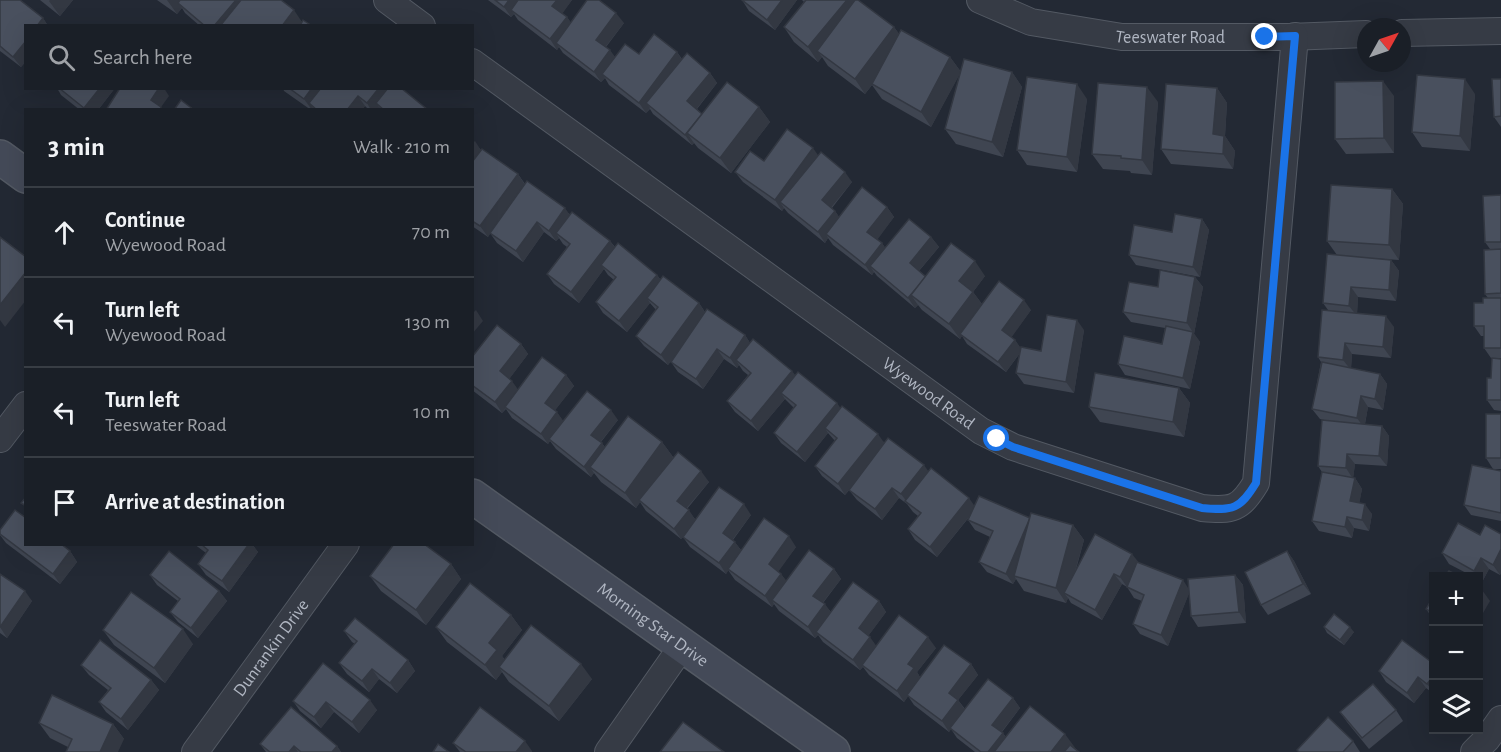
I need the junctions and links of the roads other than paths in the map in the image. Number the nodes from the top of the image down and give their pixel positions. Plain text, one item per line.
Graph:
1 (387, 0) edge
2 (980, 0) edge
3 (419, 24) edge
4 (1501, 31) edge
5 (1411, 33) edge
6 (1357, 34) edge
7 (1295, 36) junction
8 (474, 63) edge
9 (0, 157) edge
10 (24, 175) edge
11 (24, 408) edge
12 (0, 439) edge
13 (474, 497) edge
14 (345, 546) edge
15 (683, 645) junction
16 (1501, 719) edge
17 (195, 752) edge
18 (608, 752) edge
19 (833, 752) edge
20 (1474, 752) edge

1 - 3 street
2 - 7 street, Teeswater Road
4 - 5 street
6 - 7 street, Teeswater Road
7 - 8 street, Wyewood Road
9 - 10 street
11 - 12 street
13 - 15 street, Morning Star Drive
14 - 17 street, Dunrankin Drive
15 - 18 street
15 - 19 street, Morning Star Drive
16 - 20 street

